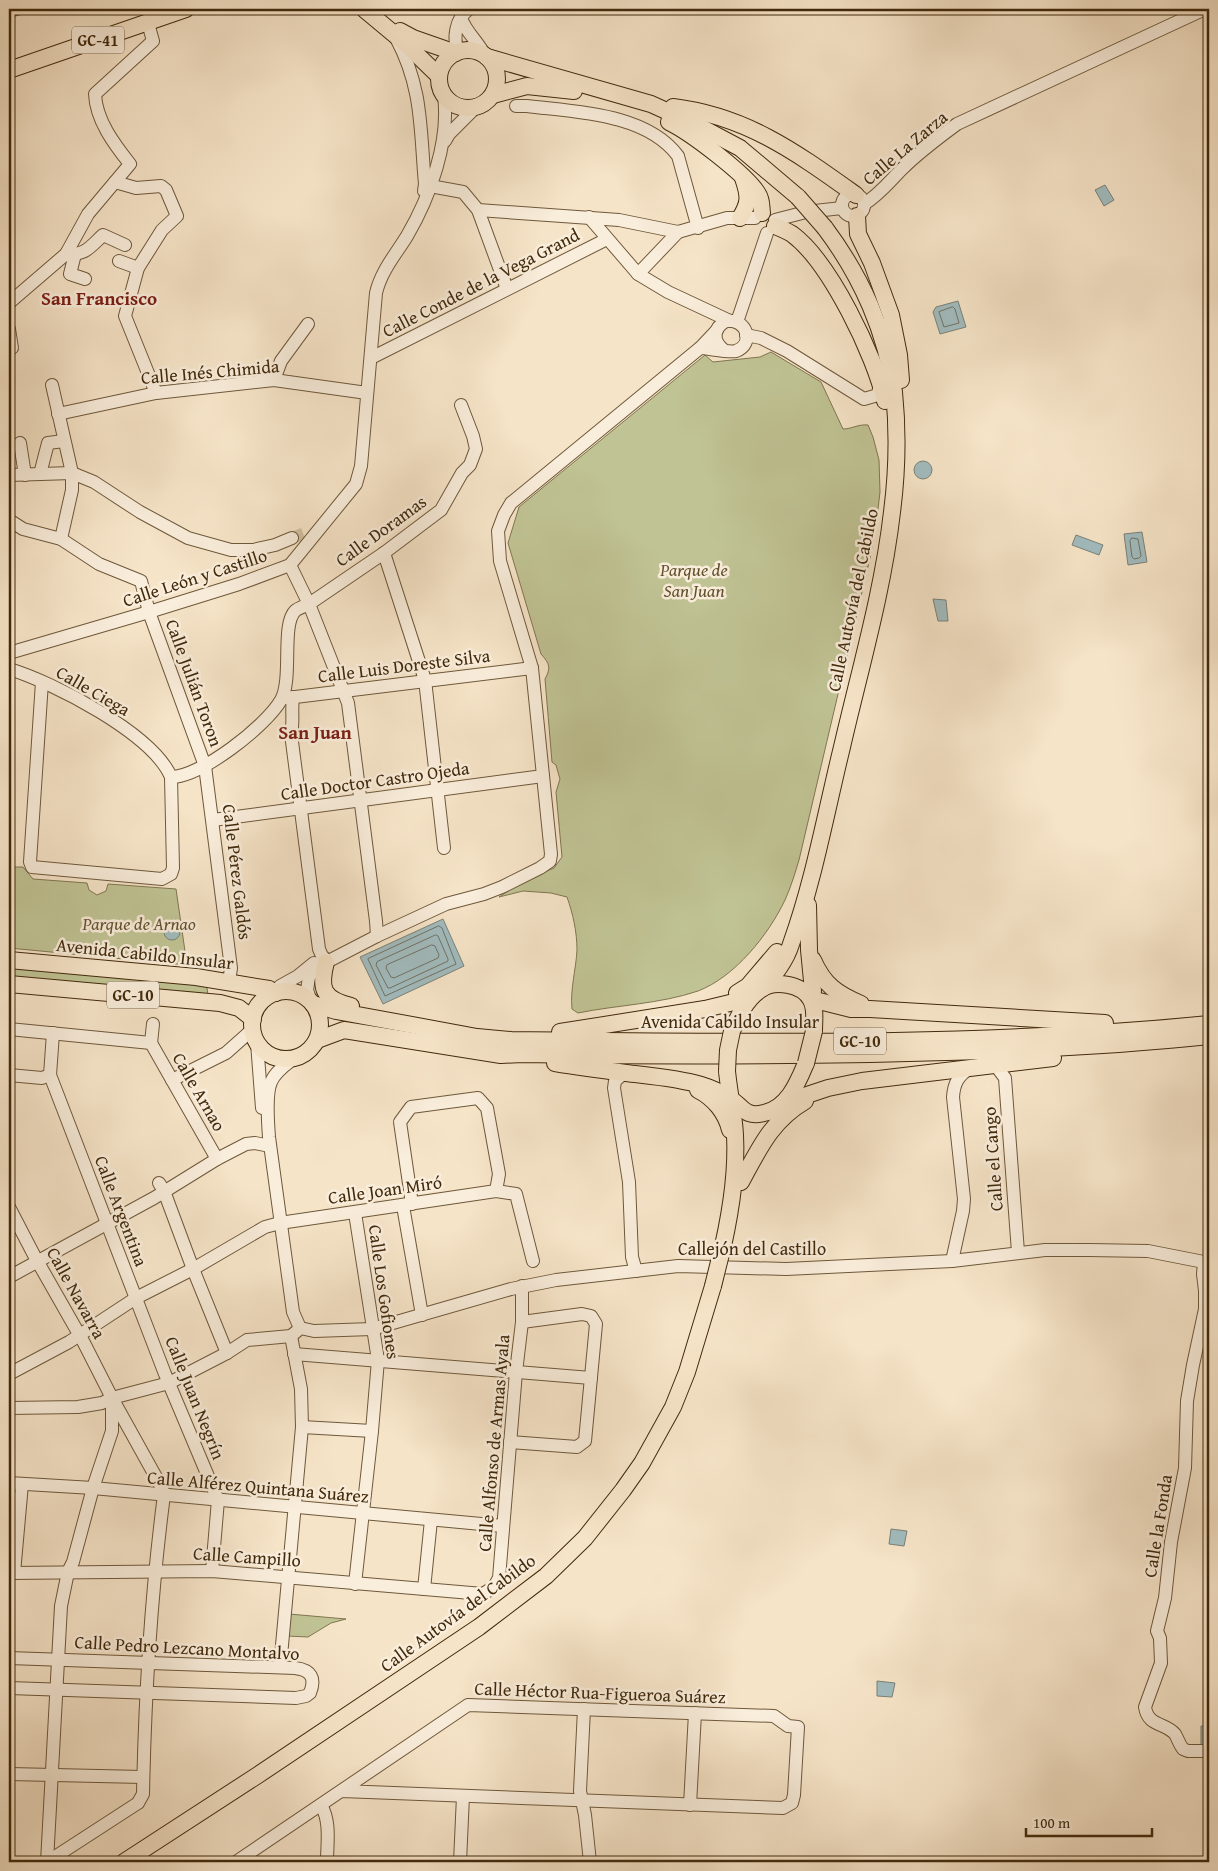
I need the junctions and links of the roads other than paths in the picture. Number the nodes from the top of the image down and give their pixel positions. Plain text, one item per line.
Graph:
1 (186, 9) edge
2 (364, 9) edge
3 (1205, 9) edge
4 (465, 14) edge
5 (148, 23) junction
6 (388, 28) junction
7 (457, 53) junction
8 (486, 57) junction
9 (9, 70) edge
10 (439, 76) junction
11 (493, 95) junction
12 (444, 96) junction
13 (624, 101) junction
14 (651, 104) junction
15 (516, 106) dead end
16 (476, 107) junction
17 (672, 114) junction
18 (443, 143) junction
19 (743, 176) junction
20 (115, 182) junction
21 (430, 186) junction
22 (422, 206) junction
23 (855, 206) junction
24 (478, 210) junction
25 (589, 217) junction
26 (757, 221) junction
27 (698, 228) junction
28 (678, 232) junction
29 (607, 239) junction
30 (124, 245) dead end
31 (66, 254) junction
32 (119, 261) dead end
33 (138, 268) junction
34 (638, 274) junction
35 (85, 279) dead end
36 (507, 289) junction
37 (9, 303) edge
38 (733, 321) junction
39 (308, 324) dead end
40 (9, 330) edge
41 (717, 330) junction
42 (746, 335) junction
43 (10, 348) edge
44 (700, 348) junction
45 (724, 350) junction
46 (371, 358) junction
47 (274, 380) junction
48 (880, 381) junction
49 (52, 385) dead end
50 (368, 392) junction
51 (156, 393) junction
52 (461, 405) dead end
53 (58, 414) junction
54 (64, 440) junction
55 (20, 443) dead end
56 (896, 460) junction
57 (72, 473) junction
58 (40, 474) junction
59 (9, 475) edge
60 (25, 475) junction
61 (9, 520) edge
62 (292, 538) tunnel mouth
63 (61, 539) junction
64 (384, 553) junction
65 (290, 565) junction
66 (309, 604) junction
67 (149, 612) junction
68 (9, 661) edge
69 (532, 668) junction
70 (425, 680) junction
71 (42, 682) junction
72 (344, 692) junction
73 (287, 698) junction
74 (205, 766) junction
75 (543, 776) junction
76 (171, 777) junction
77 (437, 791) junction
78 (360, 802) junction
79 (300, 809) junction
80 (213, 820) junction
81 (444, 848) dead end
82 (808, 885) junction
83 (802, 906) junction
84 (377, 936) junction
85 (809, 950) junction
86 (324, 958) junction
87 (9, 960) edge
88 (229, 982) junction
89 (9, 984) edge
90 (761, 989) junction
91 (277, 993) junction
92 (811, 999) junction
93 (312, 1003) junction
94 (717, 1006) junction
95 (870, 1008) junction
96 (388, 1021) junction
97 (153, 1024) dead end
98 (1209, 1024) edge
99 (1171, 1028) junction
100 (9, 1029) edge
101 (254, 1030) junction
102 (53, 1033) junction
103 (1209, 1036) edge
104 (317, 1040) junction
105 (511, 1040) junction
106 (1161, 1042) junction
107 (151, 1043) junction
108 (501, 1056) junction
109 (293, 1059) junction
110 (996, 1066) junction
111 (970, 1068) junction
112 (624, 1073) junction
113 (9, 1075) edge
114 (50, 1075) junction
115 (172, 1080) junction
116 (681, 1080) junction
117 (828, 1088) junction
118 (731, 1099) junction
119 (781, 1104) junction
120 (269, 1142) junction
121 (217, 1159) junction
122 (736, 1160) junction
123 (741, 1182) junction
124 (162, 1187) junction
125 (496, 1191) junction
126 (408, 1205) junction
127 (9, 1207) edge
128 (355, 1213) junction
129 (730, 1214) junction
130 (280, 1223) junction
131 (107, 1224) junction
132 (1018, 1252) junction
133 (38, 1261) junction
134 (533, 1261) dead end
135 (952, 1261) junction
136 (1206, 1262) edge
137 (193, 1269) junction
138 (636, 1271) junction
139 (9, 1277) edge
140 (522, 1286) junction
141 (136, 1298) junction
142 (422, 1315) junction
143 (522, 1322) junction
144 (372, 1329) junction
145 (296, 1332) junction
146 (80, 1335) junction
147 (227, 1353) junction
148 (294, 1354) junction
149 (378, 1360) junction
150 (516, 1372) junction
151 (9, 1374) edge
152 (591, 1378) junction
153 (169, 1383) junction
154 (112, 1398) junction
155 (9, 1408) edge
156 (302, 1427) junction
157 (372, 1431) junction
158 (510, 1442) junction
159 (9, 1483) edge
160 (22, 1484) junction
161 (93, 1488) junction
162 (164, 1495) junction
163 (218, 1500) junction
164 (294, 1507) junction
165 (362, 1514) junction
166 (431, 1520) junction
167 (503, 1526) junction
168 (156, 1570) junction
169 (212, 1571) junction
170 (68, 1572) junction
171 (11, 1573) edge
172 (288, 1577) junction
173 (355, 1584) junction
174 (424, 1589) junction
175 (483, 1594) joint
176 (9, 1658) edge
177 (58, 1660) junction
178 (148, 1663) junction
179 (280, 1667) junction
180 (9, 1688) edge
181 (56, 1689) junction
182 (147, 1693) junction
183 (584, 1709) junction
184 (695, 1713) junction
185 (1209, 1751) edge
186 (374, 1770) junction
187 (9, 1774) edge
188 (51, 1776) junction
189 (143, 1777) junction
190 (342, 1791) junction
191 (378, 1792) junction
192 (463, 1796) junction
193 (581, 1801) junction
194 (321, 1805) junction
195 (690, 1805) junction
196 (151, 1844) junction
197 (47, 1862) edge
198 (110, 1862) edge
199 (124, 1862) edge
200 (236, 1862) edge
201 (327, 1862) edge
202 (460, 1862) edge
203 (590, 1862) edge

1 - 5 main road, GC-41
2 - 6 main road
3 - 23 street, Calle La Zarza
4 - 7 street
4 - 8 street
5 - 9 main road, GC-41
5 - 20 street
6 - 7 main road
6 - 10 main road
6 - 22 street
7 - 8 main road
7 - 10 main road
8 - 11 main road
8 - 14 main road, Calle Autovía del Cabildo
10 - 12 main road
11 - 13 main road, Calle Autovía del Cabildo
11 - 16 main road
12 - 16 main road
12 - 18 street
13 - 17 main road, Calle Autovía del Cabildo
13 - 19 main road
14 - 17 main road, Calle Autovía del Cabildo
14 - 23 main road
15 - 27 street
16 - 18 street
17 - 56 main road, Calle Autovía del Cabildo, bridge
18 - 21 street
19 - 26 main road
19 - 26 main road
20 - 31 street
20 - 33 street
21 - 22 street
21 - 24 street
22 - 46 street
23 - 26 street
23 - 56 main road
24 - 25 street
24 - 36 street
25 - 28 street
25 - 29 street
26 - 27 street
26 - 38 street
26 - 48 main road
27 - 28 street
28 - 34 street
29 - 34 street
29 - 36 street, Calle Conde de la Vega Grand
30 - 31 street
31 - 35 street
31 - 37 street
32 - 33 street
33 - 51 street
34 - 38 street
36 - 46 street, Calle Conde de la Vega Grand
38 - 41 street
38 - 42 street
39 - 47 street
40 - 43 street
41 - 44 street
41 - 45 street
42 - 45 street
42 - 48 street
44 - 45 street
44 - 69 street
46 - 50 street
47 - 50 street, Calle Inés Chimida
47 - 51 street, Calle Inés Chimida
48 - 56 main road
49 - 53 street
50 - 65 street, Calle León y Castillo
51 - 53 street, Calle Inés Chimida
52 - 64 street, Calle Doramas
53 - 54 street
54 - 57 street
54 - 58 street
55 - 60 street
56 - 82 main road, Calle Autovía del Cabildo
57 - 58 street
57 - 62 street
57 - 63 street
58 - 60 street
59 - 60 street
61 - 63 street
63 - 67 street, Calle Julián Toron
64 - 66 street, Calle Doramas
64 - 70 street
65 - 66 street
65 - 67 street, Calle León y Castillo
66 - 72 street
66 - 73 street, Calle Doramas
67 - 68 street, Calle León y Castillo
67 - 74 street, Calle Julián Toron
68 - 71 street, Calle Ciega
69 - 70 street, Calle Luis Doreste Silva
69 - 75 street
70 - 72 street, Calle Luis Doreste Silva
70 - 77 street
71 - 76 street, Calle Ciega
71 - 76 street
72 - 73 street, Calle Luis Doreste Silva
72 - 78 street
73 - 74 street
73 - 79 street
74 - 76 street
74 - 80 street, Calle Pérez Galdós
75 - 77 street, Calle Doctor Castro Ojeda
75 - 84 street
77 - 78 street, Calle Doctor Castro Ojeda
77 - 81 street
78 - 79 street, Calle Doctor Castro Ojeda
78 - 84 street
79 - 80 street, Calle Doctor Castro Ojeda
79 - 86 street
80 - 88 street, Calle Pérez Galdós
82 - 83 main road, Calle Autovía del Cabildo
82 - 85 main road, Calle Autovía del Cabildo
83 - 90 main road, Calle Autovía del Cabildo
83 - 94 main road
84 - 86 street
85 - 92 main road, Calle Autovía del Cabildo
85 - 95 main road
86 - 91 street
86 - 93 street
86 - 96 main road
87 - 88 main road, Avenida Cabildo Insular / GC-10
88 - 91 main road, Avenida Cabildo Insular / GC-10
89 - 101 main road, GC-10
90 - 92 main road
90 - 94 main road
90 - 118 main road, bridge
91 - 93 main road, GC-10
91 - 101 main road
92 - 95 main road
92 - 119 main road, bridge
93 - 96 main road, Avenida Cabildo Insular / GC-10
93 - 104 main road
94 - 105 main road
95 - 99 main road
96 - 105 main road, Avenida Cabildo Insular / GC-10
97 - 107 street
98 - 99 main road, Avenida Cabildo Insular / GC-10
99 - 105 main road, Avenida Cabildo Insular / GC-10
100 - 102 street
101 - 109 main road, GC-10
101 - 115 street
101 - 120 street
102 - 107 street
102 - 114 street
103 - 106 main road, Avenida Cabildo Insular / GC-10
104 - 108 main road, Avenida Cabildo Insular / GC-10
104 - 109 main road, GC-10
106 - 108 main road, Avenida Cabildo Insular / GC-10
106 - 110 main road
107 - 115 street, Calle Arnao
108 - 112 main road
109 - 120 street
110 - 111 main road
110 - 132 street, Calle el Cango
111 - 117 main road
111 - 135 street
112 - 116 main road
112 - 138 street
113 - 114 street
114 - 131 street, Calle Argentina
115 - 121 street, Calle Arnao
116 - 118 main road
116 - 122 main road
117 - 119 main road
117 - 123 main road
118 - 119 main road
118 - 122 main road, Calle Autovía del Cabildo
119 - 123 main road, Calle Autovía del Cabildo
120 - 121 street
120 - 130 street
121 - 124 street
122 - 129 main road, Calle Autovía del Cabildo
123 - 129 main road, Calle Autovía del Cabildo
124 - 131 street
124 - 137 street
125 - 126 street, Calle Joan Miró
125 - 126 street
125 - 134 street
126 - 128 street, Calle Joan Miró
126 - 142 street
127 - 133 street, Calle Navarra
128 - 130 street, Calle Joan Miró
128 - 144 street, Calle Los Gofiones
129 - 196 main road, Calle Autovía del Cabildo, bridge
130 - 137 street, Calle Joan Miró
130 - 145 street
131 - 133 street
131 - 141 street, Calle Argentina
132 - 135 street, Callejón del Castillo
132 - 136 street, Callejón del Castillo
133 - 139 street
133 - 146 street, Calle Navarra
135 - 138 street, Callejón del Castillo
136 - 185 street, Calle la Fonda
137 - 141 street, Calle Joan Miró
137 - 147 street
138 - 140 street, Callejón del Castillo
140 - 142 street, Callejón del Castillo
140 - 143 street, Calle Alfonso de Armas Ayala
141 - 146 street, Calle Joan Miró
141 - 153 street, Calle Juan Negrín
142 - 144 street, Callejón del Castillo
143 - 150 street, Calle Alfonso de Armas Ayala
143 - 152 street
144 - 145 street, Callejón del Castillo
144 - 149 street, Calle Los Gofiones
145 - 147 street, Callejón del Castillo
145 - 148 street
146 - 151 street, Calle Joan Miró
146 - 154 street, Calle Navarra
147 - 153 street, Callejón del Castillo
148 - 149 street
148 - 156 street
149 - 150 street
149 - 157 street, Calle Los Gofiones
150 - 152 street
150 - 158 street, Calle Alfonso de Armas Ayala
152 - 158 street
153 - 154 street, Callejón del Castillo
153 - 163 street, Calle Juan Negrín
154 - 155 street, Callejón del Castillo
154 - 161 street
154 - 162 street, Calle Navarra
156 - 157 street
156 - 164 street
157 - 165 street, Calle Los Gofiones
158 - 167 street, Calle Alfonso de Armas Ayala
159 - 160 street, Calle Alférez Quintana Suárez
160 - 161 street, Calle Alférez Quintana Suárez
160 - 171 street
161 - 162 street, Calle Alférez Quintana Suárez
161 - 170 street
162 - 163 street, Calle Alférez Quintana Suárez
162 - 168 street
163 - 164 street, Calle Alférez Quintana Suárez
163 - 169 street, Calle Juan Negrín
164 - 165 street, Calle Alférez Quintana Suárez
164 - 172 street
165 - 166 street, Calle Alférez Quintana Suárez
165 - 173 street, Calle Los Gofiones
166 - 167 street, Calle Alférez Quintana Suárez
166 - 174 street
167 - 175 street, Calle Alfonso de Armas Ayala
168 - 169 street, Calle Campillo
168 - 170 street, Calle Campillo
168 - 178 street
169 - 172 street, Calle Campillo
170 - 171 street, Calle Campillo
170 - 177 street
172 - 173 street, Calle Campillo
172 - 179 street
173 - 174 street, Calle Campillo
174 - 175 street, Calle Campillo
176 - 177 street, Calle Pedro Lezcano Montalvo
177 - 178 street, Calle Pedro Lezcano Montalvo
177 - 181 street
178 - 179 street, Calle Pedro Lezcano Montalvo
178 - 182 street
179 - 182 street, Calle Pedro Lezcano Montalvo
180 - 181 street, Calle Pedro Lezcano Montalvo
181 - 182 street, Calle Pedro Lezcano Montalvo
181 - 188 street
182 - 189 street
183 - 184 street, Calle Héctor Rua-Figueroa Suárez
183 - 186 street, Calle Héctor Rua-Figueroa Suárez
183 - 193 street
184 - 195 street
184 - 195 street, Calle Héctor Rua-Figueroa Suárez
186 - 190 street, Calle Héctor Rua-Figueroa Suárez
186 - 191 street
187 - 188 street
188 - 189 street
188 - 197 street
189 - 197 street
190 - 191 street
190 - 194 street, Calle Héctor Rua-Figueroa Suárez
191 - 192 street
192 - 193 street
192 - 202 street
193 - 195 street
193 - 203 street
194 - 200 street, Calle Héctor Rua-Figueroa Suárez
194 - 201 street
196 - 198 main road
196 - 199 main road, Calle Autovía del Cabildo

